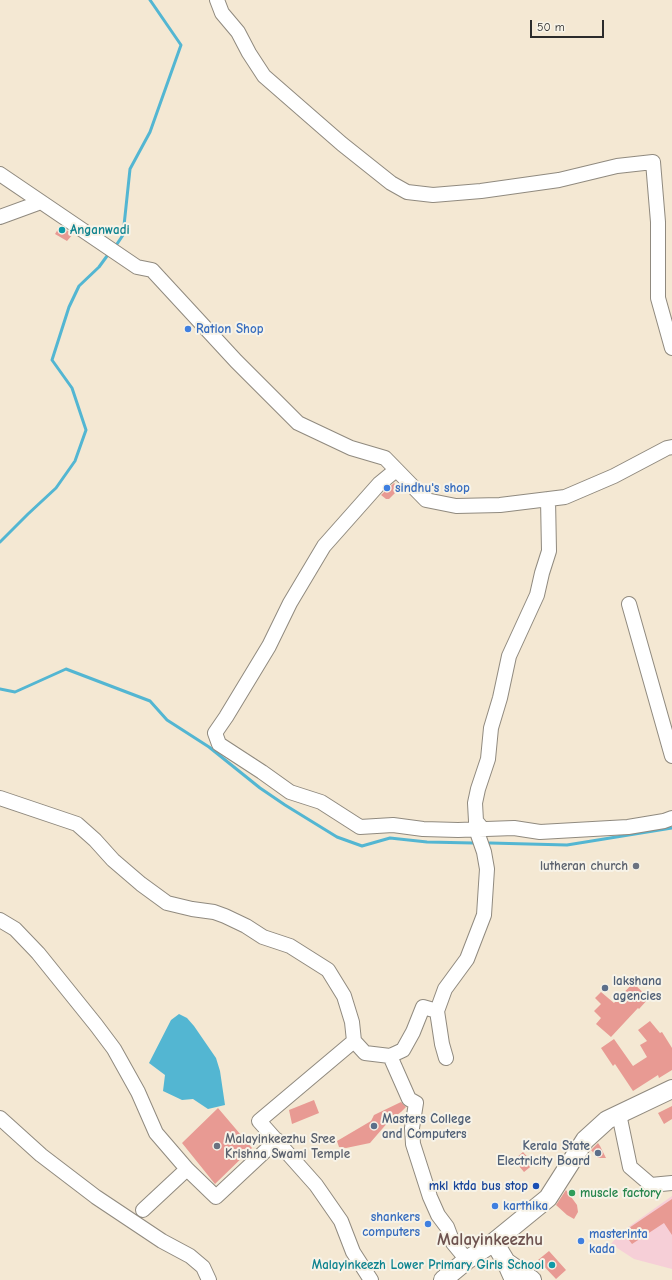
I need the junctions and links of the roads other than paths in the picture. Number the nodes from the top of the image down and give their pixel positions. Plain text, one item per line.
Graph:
1 (217, 0) edge
2 (0, 174) edge
3 (41, 202) junction
4 (0, 216) edge
5 (672, 348) edge
6 (672, 447) edge
7 (396, 470) junction
8 (548, 499) junction
9 (629, 604) dead end
10 (672, 756) edge
11 (0, 798) edge
12 (672, 818) edge
13 (478, 826) junction
14 (0, 920) edge
15 (437, 1011) junction
16 (354, 1041) junction
17 (390, 1056) junction
18 (446, 1058) dead end
19 (672, 1089) edge
20 (619, 1114) junction
21 (0, 1118) edge
22 (277, 1140) junction
23 (187, 1169) junction
24 (672, 1182) edge
25 (143, 1210) dead end
26 (494, 1242) junction
27 (467, 1260) junction
28 (506, 1262) junction
29 (209, 1280) edge
30 (371, 1280) edge
31 (443, 1280) edge
32 (514, 1280) edge
33 (532, 1280) edge

1 - 5 street
2 - 3 street
3 - 4 street
3 - 7 street
6 - 8 street
7 - 8 street
7 - 13 street
8 - 13 street
9 - 10 street
11 - 16 street
12 - 13 street
13 - 15 street
14 - 23 street
15 - 17 street
15 - 18 street
16 - 17 street
16 - 22 street
17 - 27 street
19 - 20 main road
20 - 24 street
20 - 26 main road
21 - 29 street
22 - 23 street
22 - 30 street
23 - 25 street
26 - 27 main road
26 - 28 main road
27 - 31 main road
28 - 32 main road
28 - 33 main road

